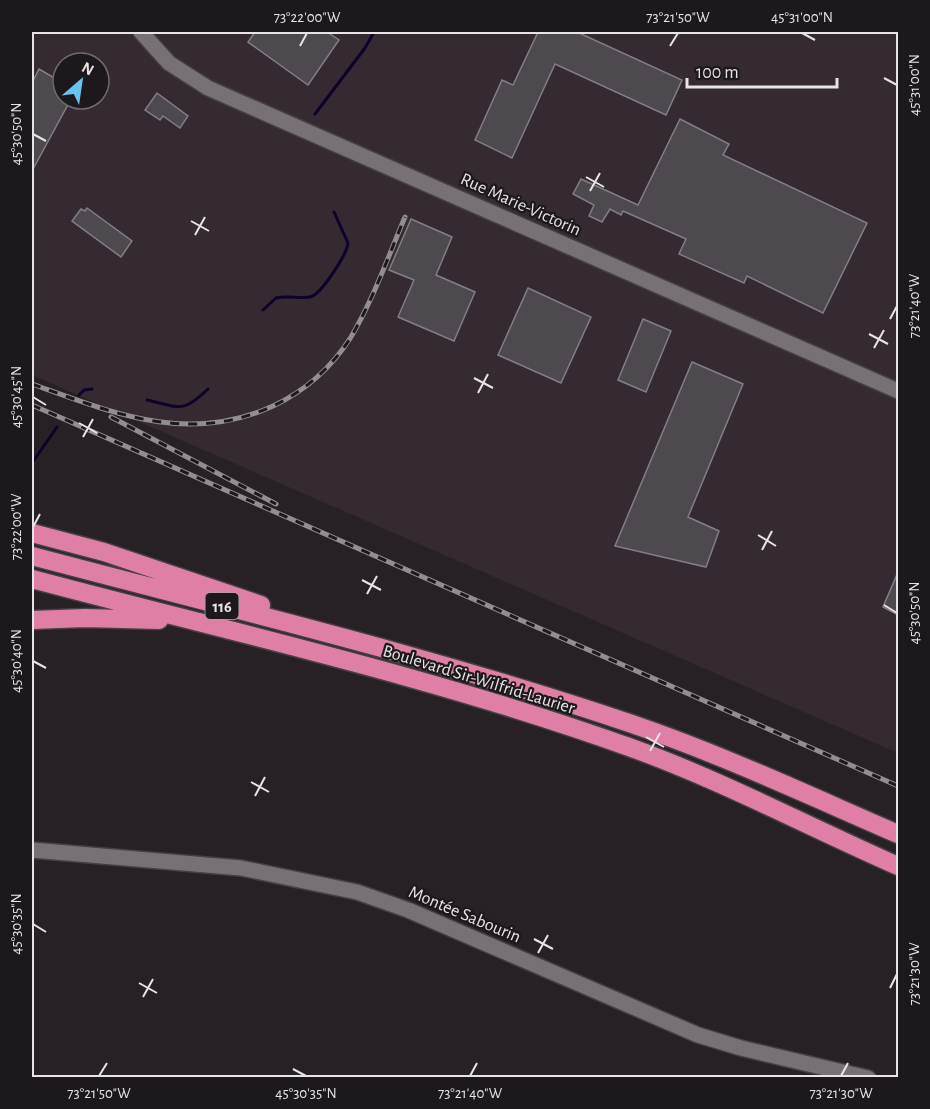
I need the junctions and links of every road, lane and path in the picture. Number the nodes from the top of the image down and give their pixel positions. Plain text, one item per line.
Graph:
1 (141, 32) edge
2 (898, 392) edge
3 (32, 533) edge
4 (32, 556) edge
5 (32, 579) edge
6 (32, 620) edge
7 (188, 621) junction
8 (413, 657) junction
9 (898, 834) edge
10 (32, 850) edge
11 (898, 866) edge
12 (868, 1077) edge

1 - 2 street, Rue Marie-Victorin
3 - 8 highway
4 - 8 highway, Boulevard Sir-Wilfrid-Laurier / 116
5 - 7 highway, Boulevard Sir-Wilfrid-Laurier / 116
6 - 7 highway
7 - 11 highway, Boulevard Sir-Wilfrid-Laurier / 116
8 - 9 highway, Boulevard Sir-Wilfrid-Laurier / 116
10 - 12 street, Montée Sabourin

